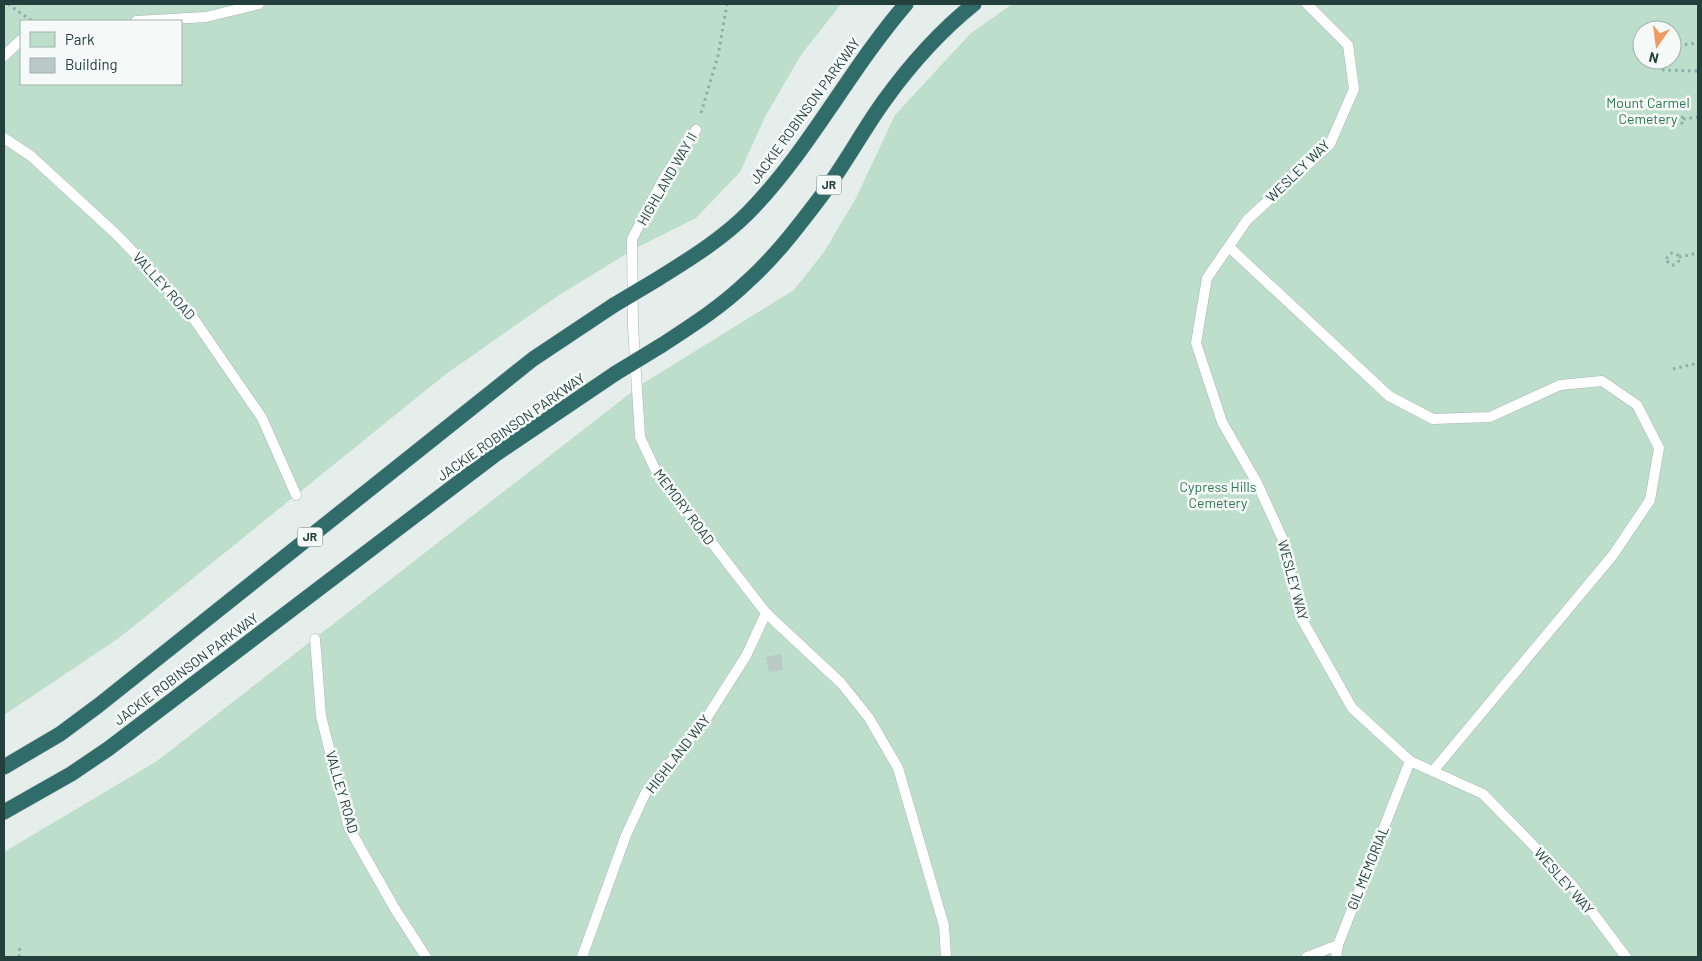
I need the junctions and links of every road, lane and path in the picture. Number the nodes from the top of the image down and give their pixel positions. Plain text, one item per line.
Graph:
1 (8, 4) edge
2 (259, 4) edge
3 (727, 4) edge
4 (906, 4) edge
5 (974, 4) edge
6 (1307, 4) edge
7 (31, 20) edge
8 (154, 20) edge
9 (20, 41) edge
10 (1698, 42) edge
11 (1682, 44) edge
12 (4, 56) edge
13 (1662, 70) dead end
14 (1698, 71) edge
15 (1698, 117) edge
16 (1683, 119) dead end
17 (696, 130) joint
18 (4, 138) edge
19 (1229, 247) junction
20 (1698, 253) edge
21 (1679, 257) dead end
22 (633, 326) joint
23 (1698, 362) edge
24 (1673, 368) dead end
25 (296, 495) dead end
26 (766, 613) junction
27 (316, 639) dead end
28 (1410, 761) junction
29 (4, 766) edge
30 (1433, 771) junction
31 (4, 812) edge
32 (20, 944) dead end
33 (1338, 945) junction
34 (20, 957) edge
35 (426, 957) edge
36 (582, 957) edge
37 (946, 957) edge
38 (1308, 957) edge
39 (1336, 957) edge
40 (1626, 957) edge

1 - 7 path
2 - 8 lane
3 - 17 path, HIGHLAND WAY II
4 - 29 highway, JACKIE ROBINSON PARKWAY / JR, bridge
5 - 31 highway, JACKIE ROBINSON PARKWAY / JR, bridge
6 - 19 lane, WESLEY WAY
9 - 12 lane
10 - 11 path
13 - 14 path
15 - 16 path
17 - 22 lane, HIGHLAND WAY II
18 - 25 lane, VALLEY ROAD
19 - 28 lane, WESLEY WAY
19 - 30 lane
20 - 21 path
22 - 26 lane, MEMORY ROAD
23 - 24 path
26 - 36 lane, HIGHLAND WAY
26 - 37 lane, MEMORY ROAD
27 - 35 lane, VALLEY ROAD
28 - 30 lane, WESLEY WAY
28 - 33 lane, GIL MEMORIAL
30 - 40 lane, WESLEY WAY
32 - 34 path
33 - 38 lane
33 - 39 lane, GIL MEMORIAL

